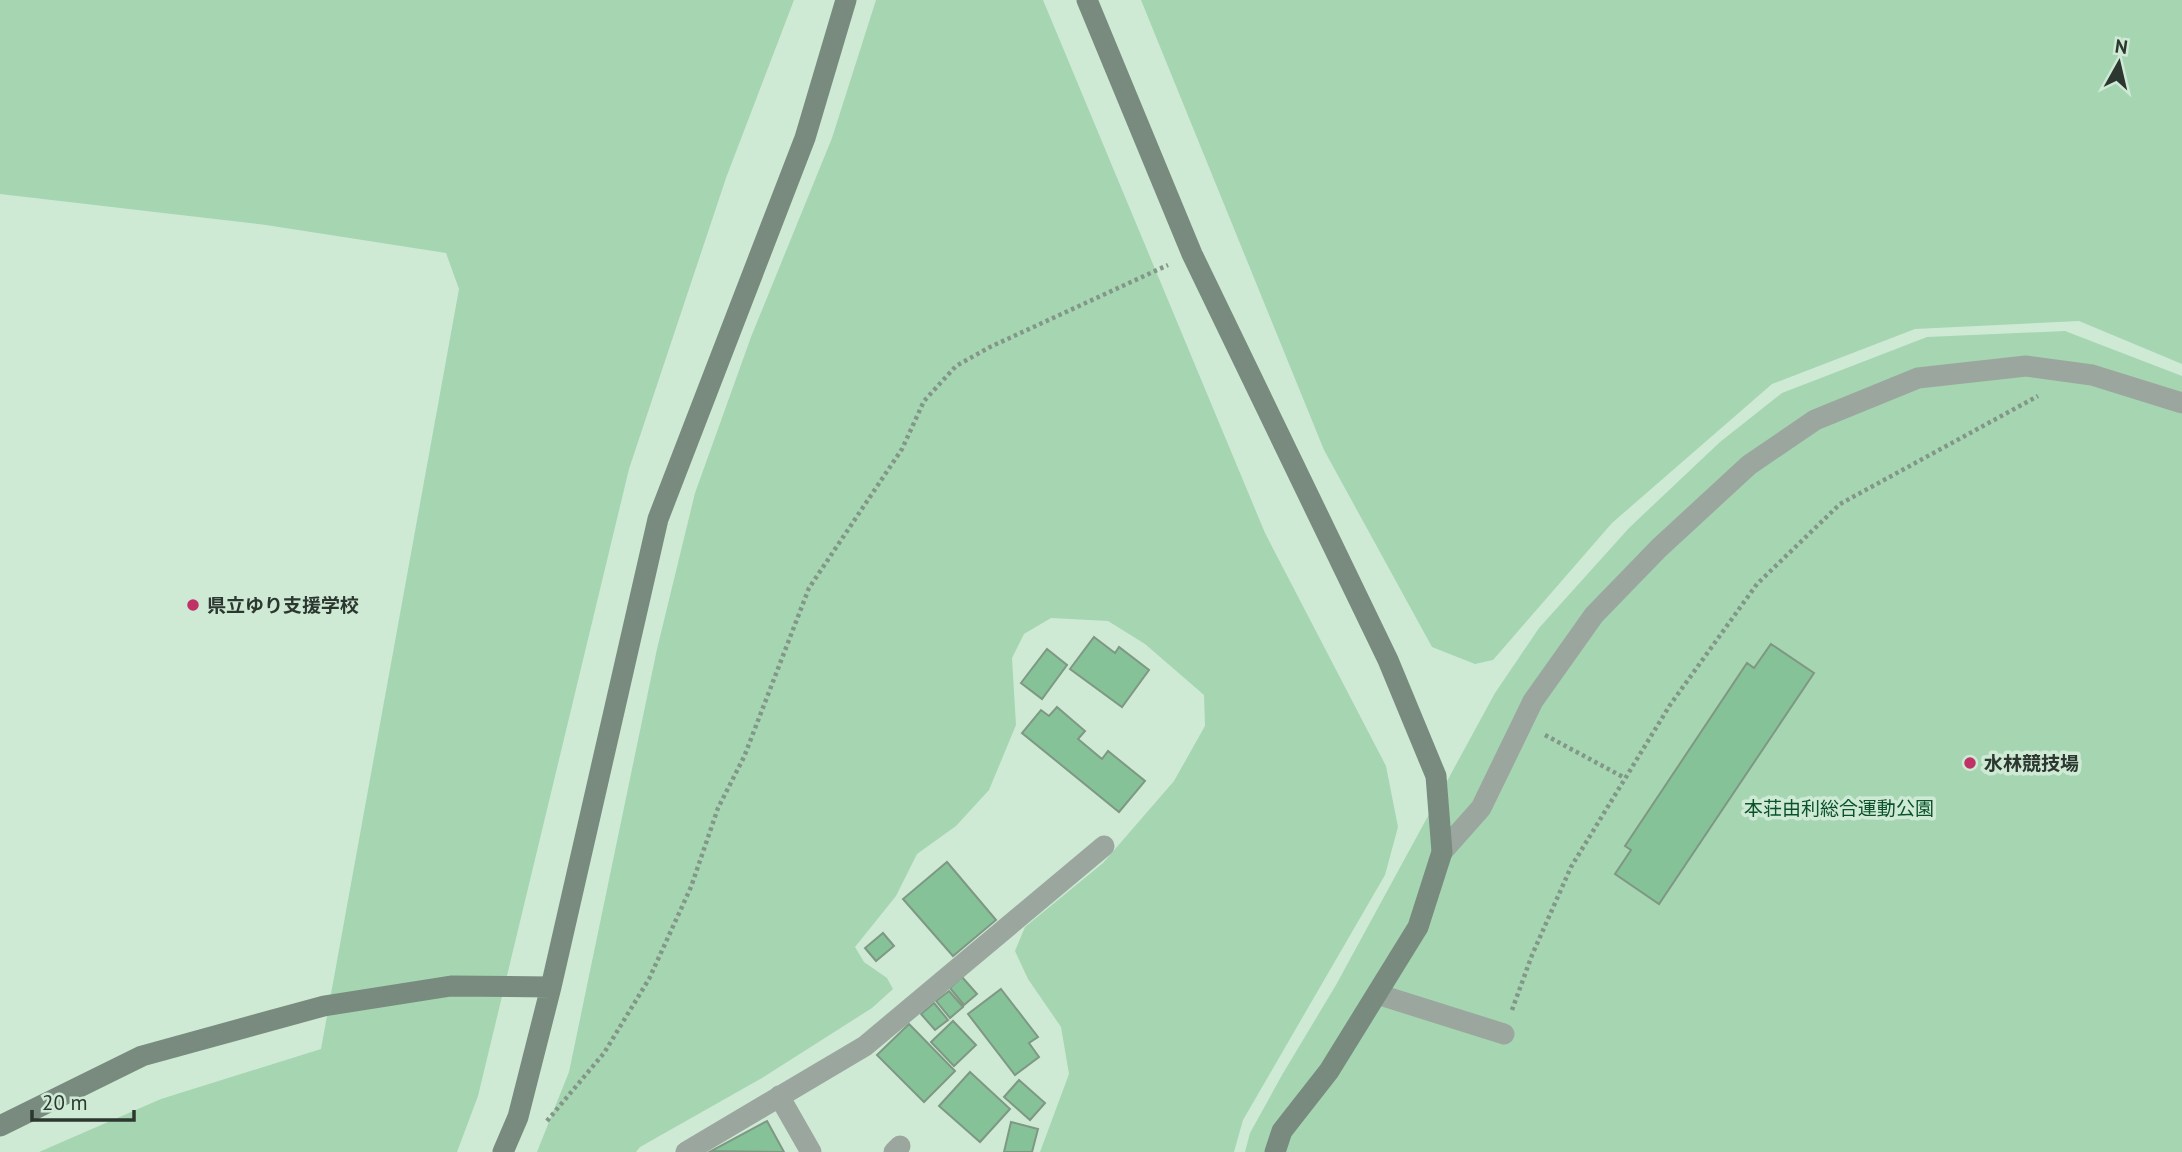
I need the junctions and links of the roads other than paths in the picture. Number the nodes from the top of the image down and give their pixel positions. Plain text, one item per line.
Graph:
1 (846, 0) edge
2 (1087, 0) edge
3 (2182, 404) edge
4 (1104, 846) dead end
5 (1442, 852) junction
6 (551, 987) junction
7 (1377, 994) junction
8 (1504, 1034) road end
9 (779, 1096) junction
10 (0, 1126) edge
11 (503, 1152) edge
12 (686, 1152) edge
13 (811, 1152) edge
14 (1275, 1152) edge

1 - 6 street
2 - 5 street
3 - 5 street
4 - 9 street
5 - 7 street
6 - 10 street
6 - 11 street
7 - 8 street
7 - 14 street
9 - 12 street
9 - 13 street

